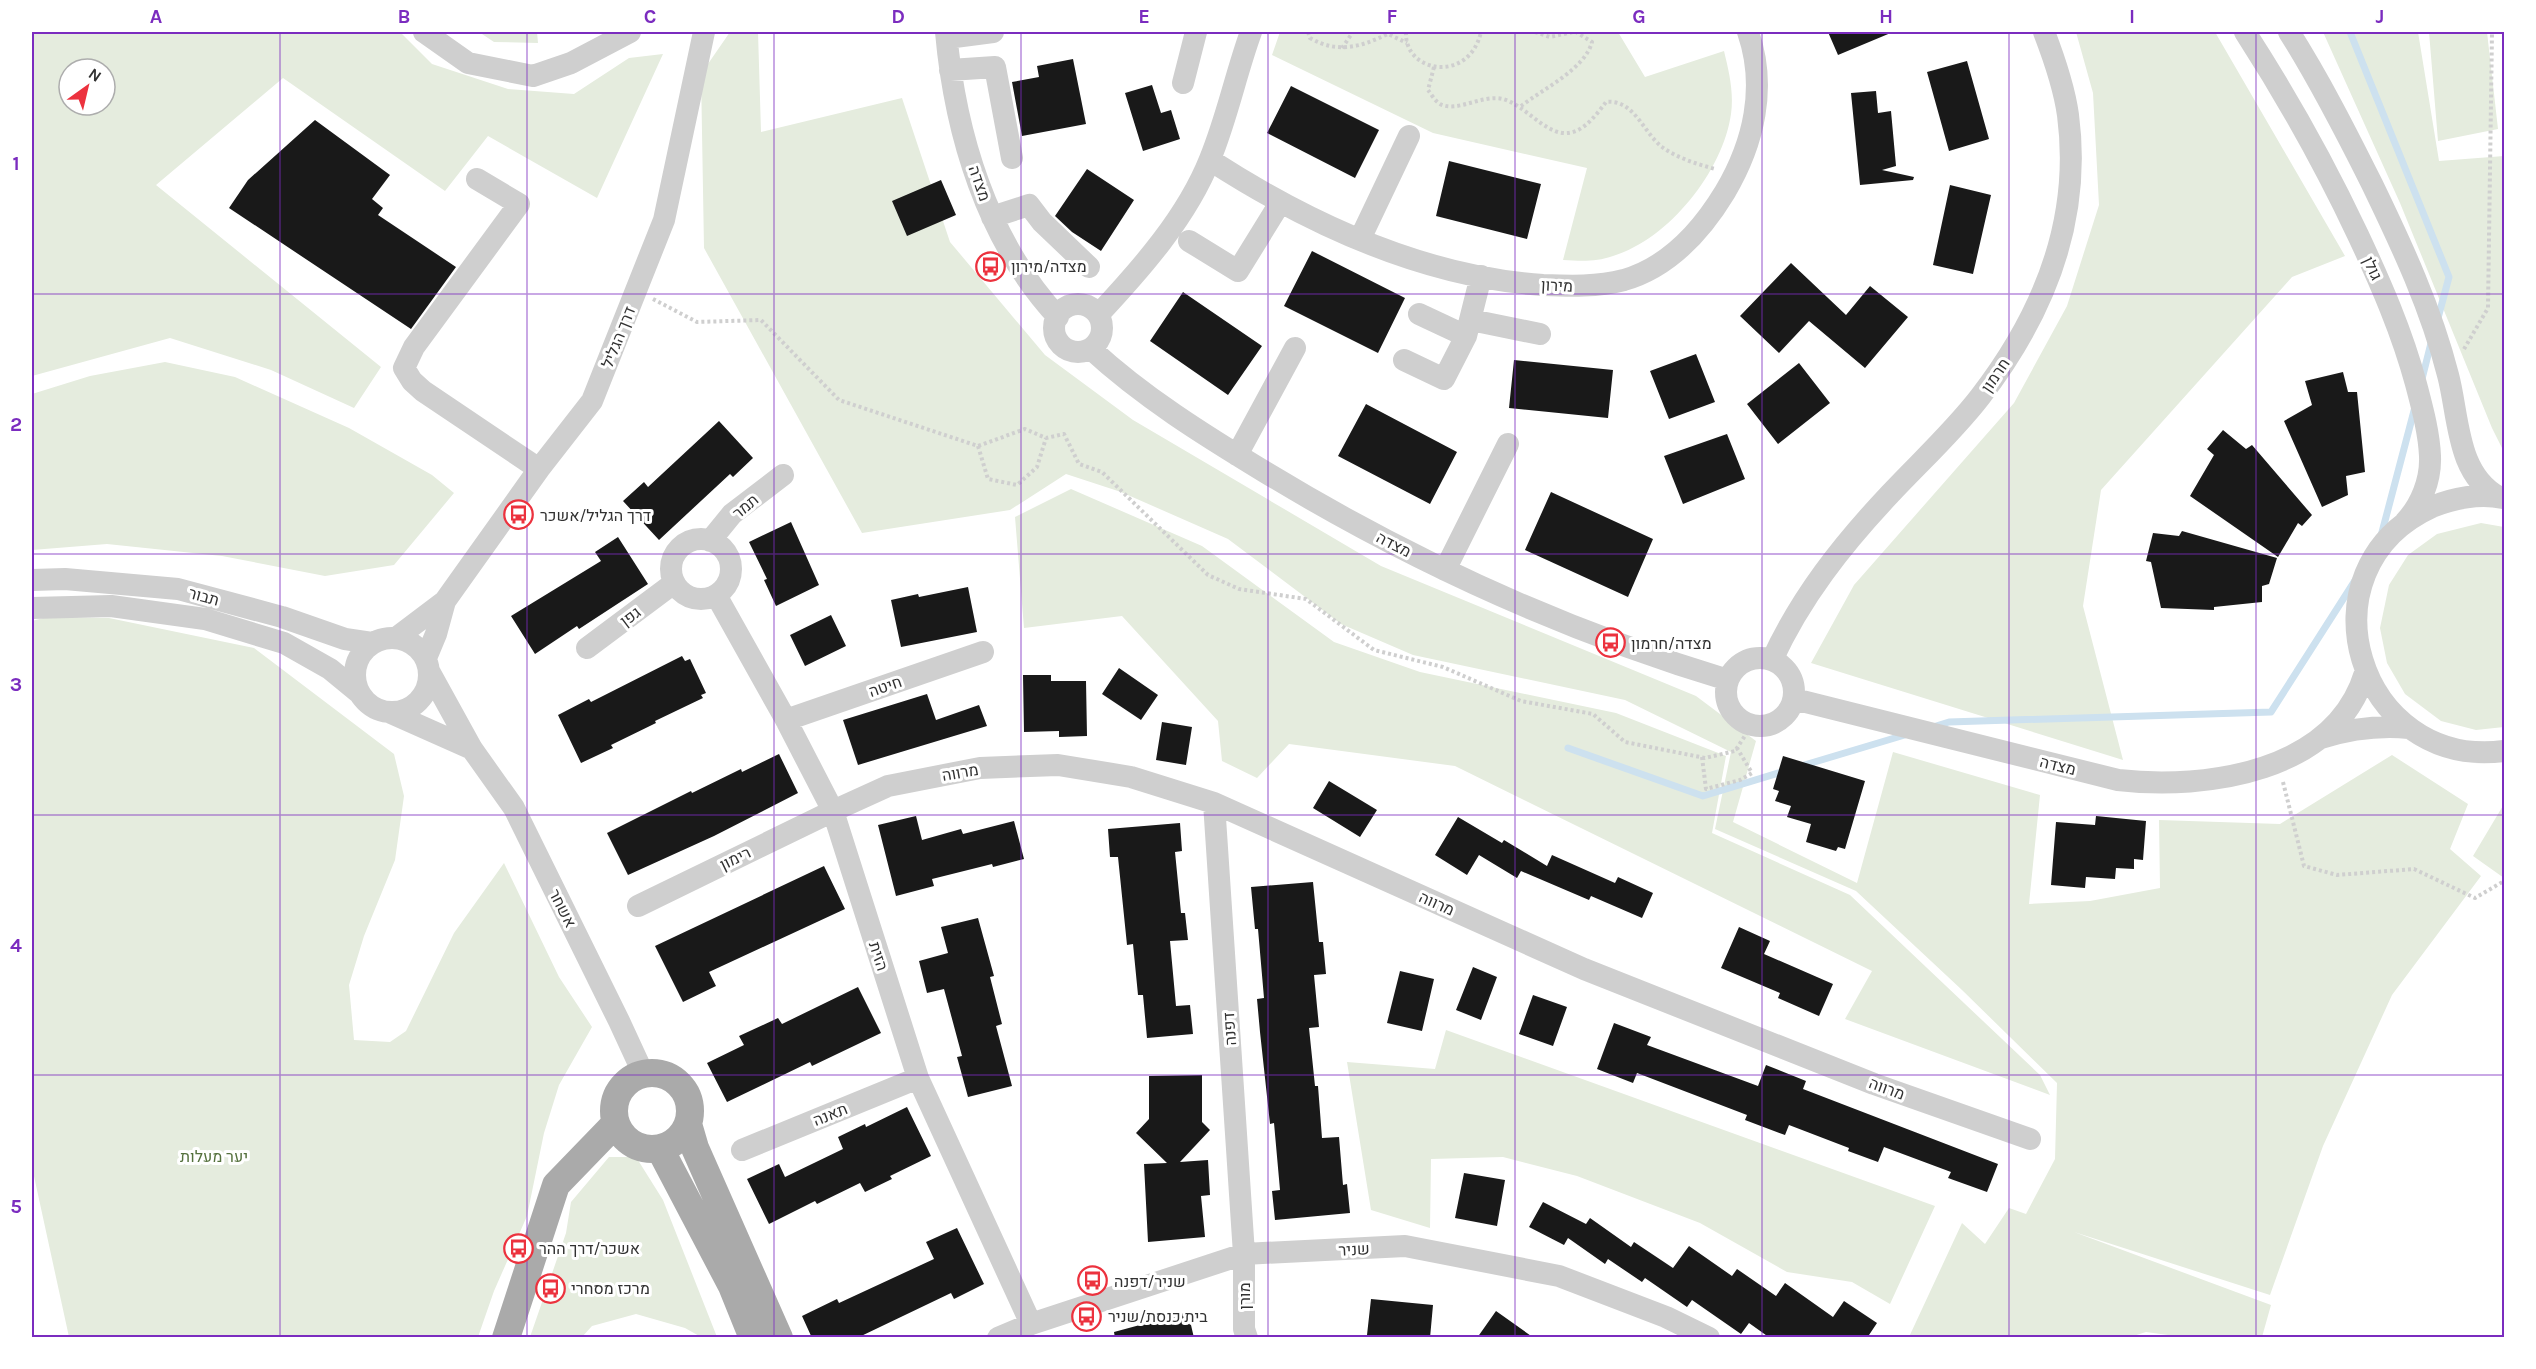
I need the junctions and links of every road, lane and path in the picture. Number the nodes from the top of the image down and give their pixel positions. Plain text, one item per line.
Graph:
1 (424, 32) edge
2 (630, 32) edge
3 (704, 32) edge
4 (993, 32) edge
5 (1196, 32) edge
6 (1251, 32) edge
7 (1308, 32) edge
8 (1353, 32) edge
9 (1406, 32) edge
10 (1480, 32) edge
11 (1535, 32) edge
12 (1575, 32) edge
13 (1748, 32) edge
14 (2044, 32) edge
15 (2245, 32) edge
16 (2289, 32) edge
17 (2492, 32) edge
18 (946, 35) edge
19 (1408, 44) junction
20 (1342, 48) junction
21 (1434, 67) junction
22 (950, 70) junction
23 (1183, 83) dead end
24 (1521, 106) junction
25 (1409, 136) dead end
26 (1012, 158) dead end
27 (1210, 160) junction
28 (1735, 175) junction
29 (477, 180) dead end
30 (1280, 202) junction
31 (992, 218) junction
32 (1360, 239) junction
33 (1189, 241) dead end
34 (1089, 267) dead end
35 (1481, 276) junction
36 (636, 291) junction
37 (1419, 314) dead end
38 (1098, 315) junction
39 (1058, 317) junction
40 (1468, 328) junction
41 (1540, 334) dead end
42 (1295, 348) dead end
43 (1091, 349) junction
44 (1404, 360) dead end
45 (2448, 376) junction
46 (1046, 438) junction
47 (1508, 444) dead end
48 (978, 446) junction
49 (1237, 455) junction
50 (539, 469) junction
51 (783, 475) dead end
52 (2502, 497) edge
53 (2405, 522) junction
54 (710, 541) junction
55 (1445, 570) junction
56 (32, 580) edge
57 (674, 583) junction
58 (716, 595) junction
59 (445, 601) junction
60 (32, 608) edge
61 (396, 638) junction
62 (372, 643) junction
63 (587, 648) dead end
64 (983, 652) dead end
65 (1772, 660) junction
66 (427, 665) junction
67 (2366, 673) junction
68 (1728, 680) junction
69 (358, 692) junction
70 (1794, 699) junction
71 (391, 713) junction
72 (786, 720) junction
73 (1752, 725) junction
74 (2409, 728) junction
75 (2319, 739) junction
76 (1737, 748) junction
77 (472, 749) junction
78 (2505, 751) edge
79 (1701, 757) junction
80 (2277, 761) junction
81 (1214, 803) junction
82 (833, 811) junction
83 (2505, 881) edge
84 (638, 906) dead end
85 (643, 1073) junction
86 (918, 1078) junction
87 (615, 1124) junction
88 (688, 1124) junction
89 (2030, 1139) dead end
90 (660, 1149) junction
91 (742, 1150) dead end
92 (1244, 1254) junction
93 (1031, 1323) junction
94 (506, 1338) edge
95 (753, 1338) edge
96 (779, 1338) edge
97 (998, 1338) edge
98 (1247, 1338) edge
99 (1709, 1338) edge

1 - 2 street
3 - 36 street, דרך הגליל
4 - 18 street
5 - 23 street
6 - 27 street
7 - 20 path
8 - 20 path
9 - 19 path
10 - 21 path
11 - 12 path
12 - 24 path
13 - 28 street, מירון
14 - 65 street, חרמון
15 - 53 street, גולן
16 - 45 street, גולן
17 - 45 path
18 - 22 street, מצדה
19 - 20 path
19 - 21 path
21 - 24 path
22 - 26 street
22 - 31 street, מצדה
24 - 28 path
25 - 32 street
27 - 30 street, מירון
27 - 38 street
28 - 35 street, מירון
29 - 50 street
30 - 32 street, מירון
30 - 33 street
31 - 34 street
31 - 39 street, מצדה
32 - 35 street, מירון
35 - 40 street
36 - 48 path
36 - 50 street, דרך הגליל
37 - 40 street
38 - 39 street
38 - 43 street
39 - 43 street
40 - 41 street
40 - 44 street
42 - 49 street
43 - 49 street, מצדה
45 - 52 street, גולן
46 - 48 path
46 - 48 path
46 - 79 path
47 - 55 street
49 - 55 street, מצדה
50 - 59 street, דרך הגליל
51 - 54 street, תמר
52 - 53 street
53 - 67 street
54 - 57 street
54 - 58 street
55 - 68 street, מצדה
56 - 62 street, תבור
57 - 58 street
57 - 63 street, גפן
58 - 72 street, הזית
59 - 61 street, דרך הגליל
59 - 66 street, דרך הגליל
60 - 69 street, תבור
61 - 62 street
61 - 66 street
62 - 69 street
64 - 72 street, חיטה
65 - 68 street
65 - 70 street
66 - 71 street
66 - 77 street, אשחר
67 - 74 street
67 - 75 street, מצדה
68 - 73 street
69 - 71 street
70 - 73 street
70 - 80 street, מצדה
71 - 77 street
72 - 82 street, הזית
73 - 76 path
74 - 75 street, מצדה
74 - 78 street
75 - 80 street, מצדה
76 - 79 path
76 - 79 path
77 - 85 street, אשחר
80 - 83 path
81 - 82 street, מרווה
81 - 89 street, מרווה
81 - 92 street, דפנה
82 - 84 street, רימון
82 - 86 street, הזית
85 - 87 main road
85 - 88 main road
86 - 91 street, תאנה
86 - 93 street, הזית
87 - 90 main road
87 - 94 main road
88 - 90 main road
88 - 96 main road
90 - 95 main road
92 - 93 street, שניר
92 - 98 street, מורן
92 - 99 street, שניר
93 - 97 street, שניר

